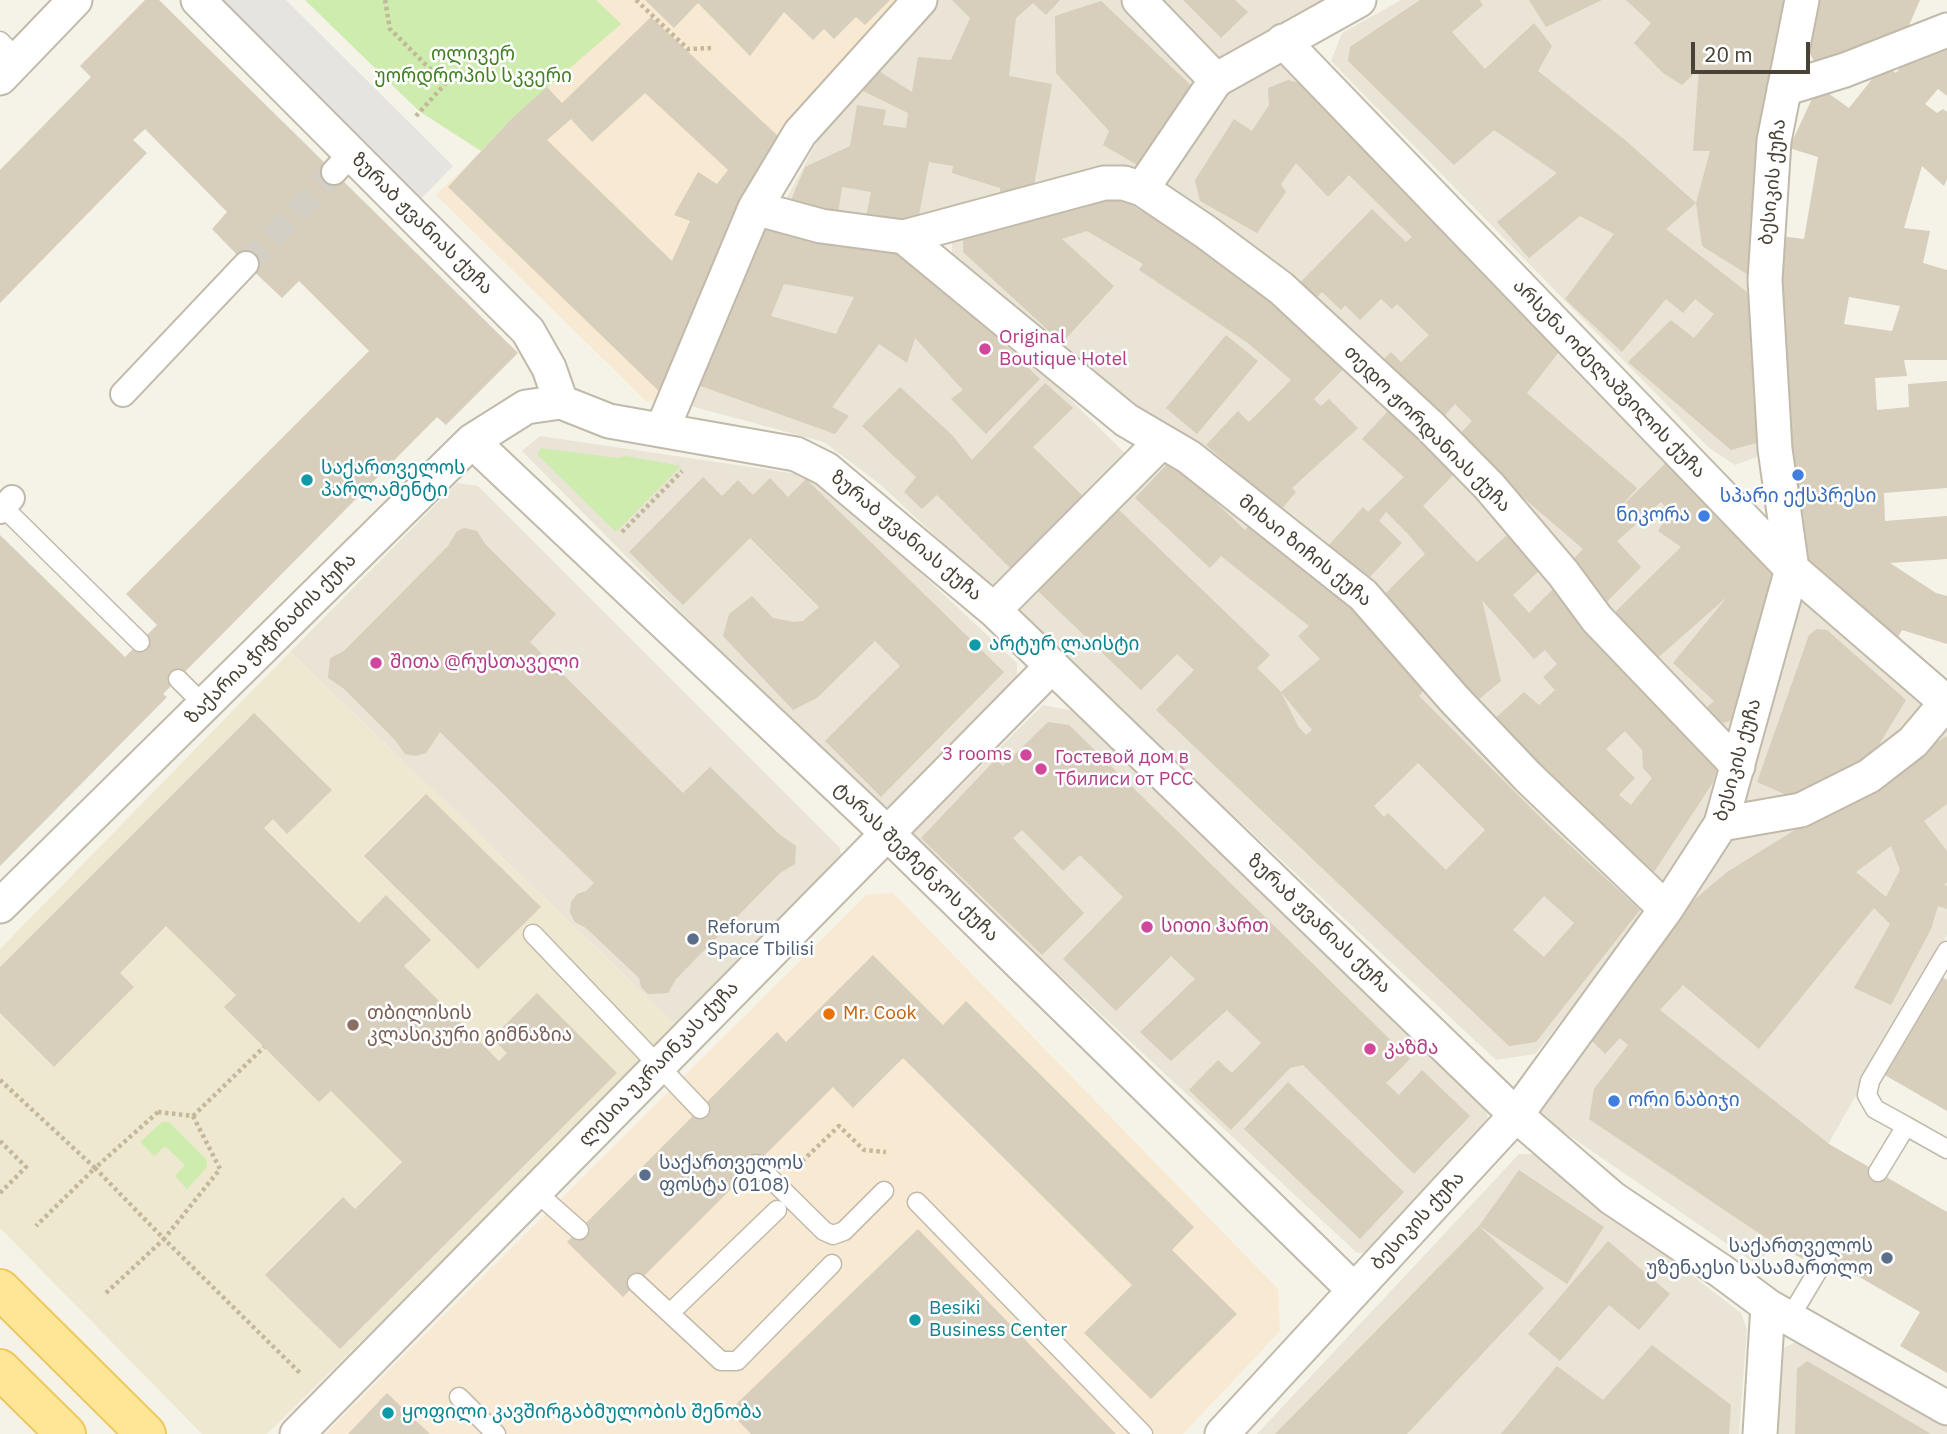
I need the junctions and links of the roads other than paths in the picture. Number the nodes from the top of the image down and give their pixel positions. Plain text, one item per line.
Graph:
1 (75, 0) edge
2 (198, 0) edge
3 (920, 0) edge
4 (1139, 0) edge
5 (1359, 0) edge
6 (1802, 0) edge
7 (1947, 30) edge
8 (1283, 41) junction
9 (6, 59) edge
10 (1216, 80) junction
11 (1784, 89) junction
12 (1142, 190) junction
13 (755, 208) junction
14 (904, 237) junction
15 (246, 264) tunnel mouth
16 (123, 394) dead end
17 (561, 402) junction
18 (663, 430) junction
19 (472, 441) junction
20 (1162, 441) junction
21 (4, 505) edge
22 (1792, 569) junction
23 (993, 610) junction
24 (140, 642) dead end
25 (1052, 666) junction
26 (177, 679) dead end
27 (1947, 703) edge
28 (204, 705) junction
29 (1738, 766) junction
30 (1721, 824) junction
31 (886, 832) junction
32 (0, 906) edge
33 (1666, 909) junction
34 (533, 934) dead end
35 (1947, 951) edge
36 (656, 1066) junction
37 (700, 1109) dead end
38 (1516, 1115) junction
39 (1906, 1126) junction
40 (1947, 1149) edge
41 (756, 1164) dead end
42 (1878, 1172) dead end
43 (535, 1191) junction
44 (884, 1191) dead end
45 (917, 1202) dead end
46 (777, 1210) dead end
47 (579, 1230) dead end
48 (1826, 1257) dead end
49 (832, 1264) dead end
50 (637, 1283) dead end
51 (0, 1289) edge
52 (1354, 1290) junction
53 (671, 1312) junction
54 (1779, 1312) junction
55 (0, 1369) edge
56 (458, 1397) dead end
57 (1947, 1408) edge
58 (66, 1434) edge
59 (146, 1434) edge
60 (297, 1434) edge
61 (496, 1434) edge
62 (1143, 1434) edge
63 (1222, 1434) edge
64 (1760, 1434) edge

1 - 9 street
2 - 17 street, ზურაბ ჟვანიას ქუჩა
3 - 13 street
4 - 10 street
5 - 8 street
6 - 11 street, ბესიკის ქუჩა
7 - 11 street
8 - 10 street
8 - 22 street, არსენა ოძელაშვილის ქუჩა
10 - 12 street
11 - 22 street, ბესიკის ქუჩა
12 - 14 street
12 - 29 street, თედო ჟორდანიას ქუჩა
13 - 14 street
13 - 18 street
14 - 20 street, მიხაი ზიჩის ქუჩა
15 - 16 street
17 - 18 street, ზურაბ ჟვანიას ქუჩა
17 - 19 street, ზაქარია ჭიჭინაძის ქუჩა
18 - 23 street, ზურაბ ჟვანიას ქუჩა
19 - 28 street, ზაქარია ჭიჭინაძის ქუჩა
19 - 31 street, ტარას შევჩენკოს ქუჩა
20 - 23 street
20 - 33 street, მიხაი ზიჩის ქუჩა
21 - 24 lane
22 - 27 street, არსენა ოძელაშვილის ქუჩა
22 - 29 street, ბესიკის ქუჩა
23 - 25 street, ზურაბ ჟვანიას ქუჩა
25 - 31 street, ლესია უკრაინკას ქუჩა
25 - 38 street, ზურაბ ჟვანიას ქუჩა
26 - 28 lane
27 - 30 street
28 - 32 street, ზაქარია ჭიჭინაძის ქუჩა
29 - 30 street, ბესიკის ქუჩა
30 - 33 street, ბესიკის ქუჩა
31 - 36 street, ლესია უკრაინკას ქუჩა
31 - 52 street, ტარას შევჩენკოს ქუჩა
33 - 38 street, ბესიკის ქუჩა
34 - 36 lane
35 - 39 lane
36 - 37 lane
36 - 43 street, ლესია უკრაინკას ქუჩა
38 - 52 street, ბესიკის ქუჩა
38 - 54 street, ზურაბ ჟვანიას ქუჩა
39 - 40 lane
39 - 42 lane
41 - 44 lane
43 - 47 lane
43 - 60 street, ლესია უკრაინკას ქუჩა
45 - 62 lane
46 - 53 lane
48 - 54 lane
49 - 53 lane
50 - 53 lane
51 - 59 main road
52 - 63 street, ბესიკის ქუჩა
54 - 57 street, ზურაბ ჟვანიას ქუჩა
54 - 64 street
55 - 58 main road
56 - 61 lane

